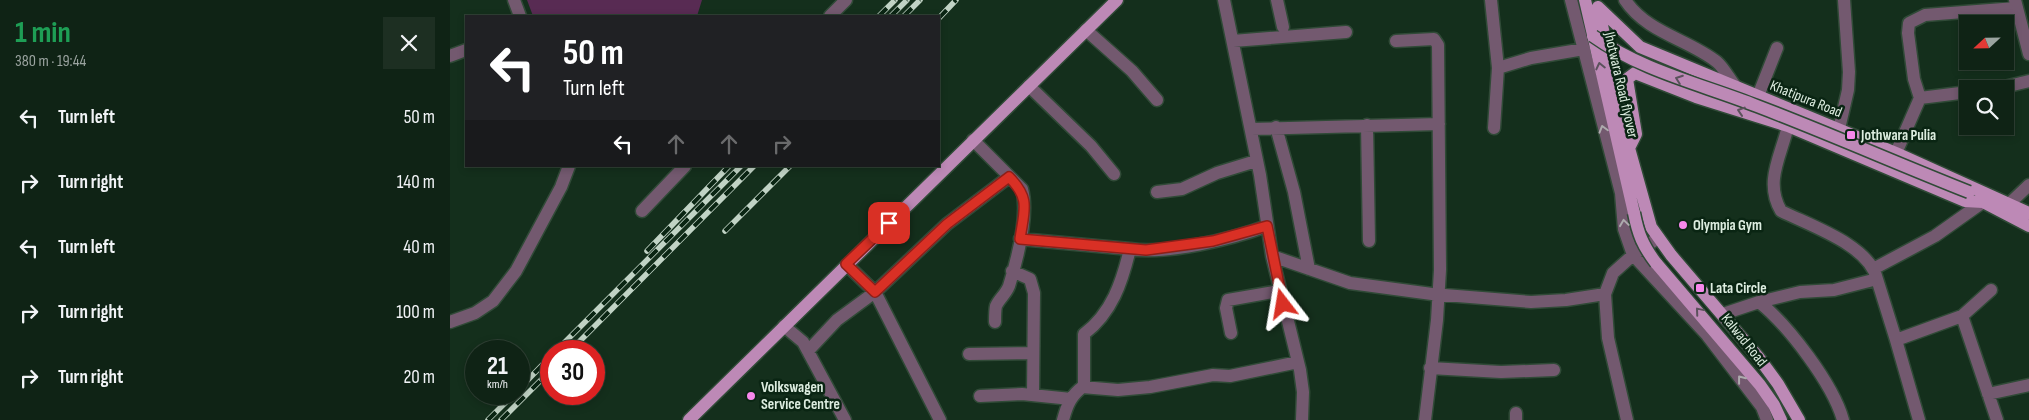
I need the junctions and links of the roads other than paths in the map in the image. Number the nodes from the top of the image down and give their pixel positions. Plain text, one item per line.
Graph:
1 (514, 0) edge
2 (846, 0) edge
3 (1117, 0) edge
4 (1224, 0) edge
5 (1277, 0) edge
6 (1491, 0) edge
7 (1571, 0) edge
8 (1585, 0) edge
9 (1624, 0) edge
10 (1844, 0) edge
11 (1597, 3) edge
12 (2015, 4) edge
13 (519, 15) edge
14 (831, 15) edge
15 (1283, 26) dead end
16 (1086, 30) junction
17 (1346, 32) dead end
18 (1593, 36) junction
19 (1233, 41) junction
20 (1396, 41) dead end
21 (1777, 48) dead end
22 (1584, 49) junction
23 (465, 50) edge
24 (2029, 54) edge
25 (450, 56) edge
26 (1498, 68) junction
27 (2029, 81) edge
28 (2014, 85) edge
29 (1029, 86) junction
30 (1736, 87) junction
31 (1959, 93) edge
32 (1758, 96) junction
33 (1920, 98) junction
34 (1158, 100) dead end
35 (1440, 124) junction
36 (1367, 125) junction
37 (1788, 126) junction
38 (1276, 127) junction
39 (1494, 128) dead end
40 (1251, 129) junction
41 (1839, 130) junction
42 (973, 140) junction
43 (1629, 148) junction
44 (1896, 153) junction
45 (1256, 161) junction
46 (569, 167) edge
47 (684, 167) edge
48 (1114, 174) dead end
49 (1009, 177) junction
50 (2029, 185) edge
51 (1157, 192) dead end
52 (1983, 202) junction
53 (2007, 210) junction
54 (642, 211) dead end
55 (1640, 212) junction
56 (2029, 213) edge
57 (1267, 226) junction
58 (2029, 226) edge
59 (1658, 238) junction
60 (1020, 239) junction
61 (1369, 241) dead end
62 (1130, 249) junction
63 (1634, 254) junction
64 (1272, 256) junction
65 (846, 264) junction
66 (1309, 269) junction
67 (1012, 271) junction
68 (1876, 274) junction
69 (1991, 290) dead end
70 (1279, 291) junction
71 (875, 292) junction
72 (1605, 294) junction
73 (1438, 295) junction
74 (1759, 302) junction
75 (1723, 314) junction
76 (1962, 316) junction
77 (450, 322) edge
78 (995, 322) dead end
79 (784, 326) junction
80 (1231, 333) dead end
81 (1896, 340) junction
82 (808, 351) junction
83 (1033, 353) junction
84 (969, 354) dead end
85 (1298, 362) junction
86 (1430, 368) junction
87 (1554, 370) dead end
88 (2029, 385) edge
89 (1082, 387) junction
90 (1988, 394) junction
91 (1033, 395) junction
92 (980, 396) dead end
93 (1071, 399) junction
94 (688, 420) edge
95 (845, 420) edge
96 (940, 420) edge
97 (1063, 420) edge
98 (1302, 420) edge
99 (1425, 420) edge
100 (1627, 420) edge
101 (1767, 420) edge
102 (1781, 420) edge
103 (1799, 420) edge
104 (1843, 420) edge
105 (1919, 420) edge
106 (1997, 420) edge

1 - 13 street
2 - 14 street
3 - 16 main road
4 - 19 street
5 - 15 street
6 - 26 street
7 - 22 street
8 - 18 main road, Jhotwara Road flyover
9 - 30 street
10 - 41 street
11 - 30 main road, Khatipura Road
11 - 43 main road, Jhotwara Road flyover
12 - 24 street
12 - 33 street
16 - 29 main road
16 - 34 street
17 - 19 street
52 -> 18 main road, bridge
55 -> 18 main road, Jhotwara Road flyover
19 - 40 street
20 - 35 street
21 - 32 street
22 - 26 street
63 -> 22 street
23 - 25 street
26 - 39 street
27 - 28 street
29 - 42 main road
29 - 48 street
30 - 32 main road, Khatipura Road
31 - 33 street
32 - 41 main road, Khatipura Road
33 - 44 street
35 - 36 street
35 - 73 street
36 - 38 street
36 - 61 street
37 -> 43 main road
37 - 52 main road
37 - 68 street
38 - 40 street
38 - 66 street
40 - 45 street
41 - 44 main road, Khatipura Road
42 - 49 street
42 - 65 main road
43 - 55 main road, Jhotwara Road flyover
44 - 53 main road, Khatipura Road
45 - 51 street
45 - 57 street
46 - 77 street
47 - 54 street
49 - 60 street
49 - 71 street
50 - 53 street
52 - 53 main road
52 - 68 street
53 - 56 main road, Khatipura Road
53 - 58 main road
55 - 59 main road
102 -> 55 main road, Kalwad Road, bridge
57 - 62 street
57 - 64 street
59 - 63 street
59 - 75 main road
60 - 62 street
60 - 67 street
62 - 89 street
63 - 72 street
101 -> 63 street
64 - 66 street
64 - 70 street
65 - 71 street
65 - 79 main road
66 - 73 street
67 - 78 street
67 - 83 street
68 - 74 street
68 - 81 street
69 - 76 street
70 - 80 street
70 - 85 street
71 - 82 street
71 - 96 street
72 - 73 street
72 - 100 street
73 - 86 street
74 - 75 street
74 - 104 street
75 - 103 main road
76 - 81 street
76 - 90 street
79 - 82 street
79 - 94 main road
81 - 105 street
82 - 95 street
83 - 84 street
83 - 91 street
85 - 89 street
85 - 98 street
86 - 87 street
86 - 99 street
88 - 90 street
89 - 93 street
90 - 106 street
91 - 92 street
91 - 93 street
93 - 97 street

